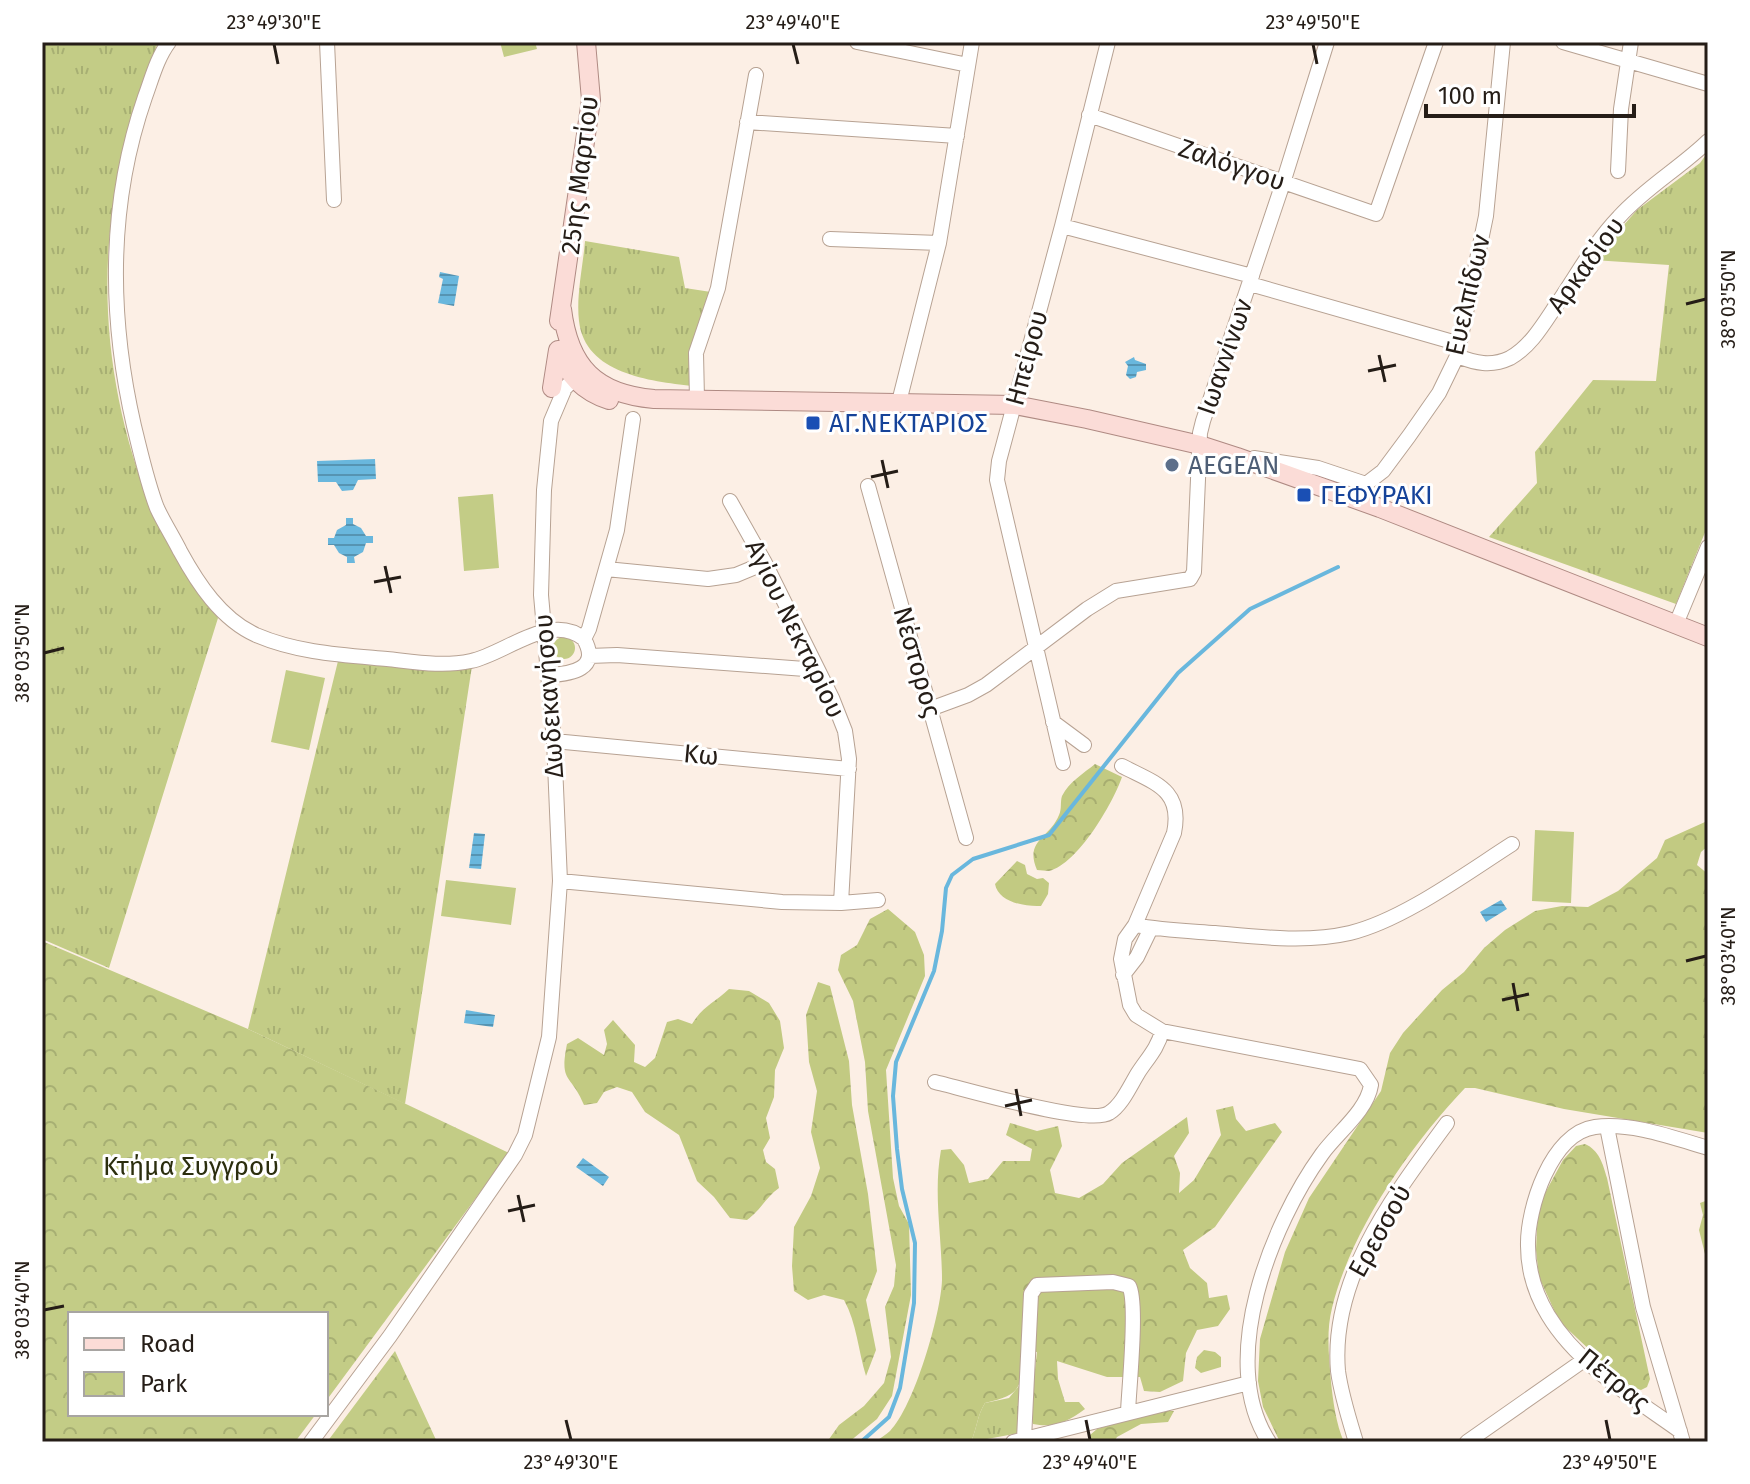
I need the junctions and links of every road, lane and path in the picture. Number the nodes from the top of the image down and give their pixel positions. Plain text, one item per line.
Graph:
1 (169, 42) edge
2 (327, 42) edge
3 (586, 42) edge
4 (857, 42) edge
5 (972, 42) edge
6 (1108, 42) edge
7 (1327, 42) edge
8 (1436, 42) edge
9 (1503, 42) edge
10 (1563, 42) edge
11 (1631, 42) edge
12 (1628, 59) junction
13 (968, 65) junction
14 (756, 75) dead end
15 (1708, 84) edge
16 (1089, 115) junction
17 (747, 122) junction
18 (957, 136) junction
19 (1708, 141) edge
20 (1618, 171) dead end
21 (1283, 183) junction
22 (334, 200) dead end
23 (1062, 226) junction
24 (830, 239) dead end
25 (939, 243) junction
26 (1251, 280) junction
27 (562, 309) junction
28 (559, 347) junction
29 (1458, 350) junction
30 (576, 369) junction
31 (556, 392) junction
32 (591, 392) junction
33 (654, 399) junction
34 (697, 399) junction
35 (899, 402) junction
36 (1015, 405) junction
37 (633, 419) dead end
38 (1200, 445) junction
39 (1237, 457) junction
40 (868, 486) dead end
41 (730, 501) dead end
42 (1708, 547) edge
43 (765, 563) junction
44 (606, 569) junction
45 (1676, 624) junction
46 (544, 632) junction
47 (1708, 637) edge
48 (584, 639) junction
49 (1037, 645) junction
50 (589, 656) junction
51 (818, 670) junction
52 (549, 675) junction
53 (930, 709) junction
54 (1053, 722) junction
55 (554, 741) junction
56 (1084, 745) dead end
57 (1063, 763) dead end
58 (1122, 766) dead end
59 (849, 769) junction
60 (966, 838) dead end
61 (1512, 844) dead end
62 (560, 881) junction
63 (878, 900) dead end
64 (841, 903) junction
65 (1135, 925) junction
66 (1151, 928) junction
67 (1123, 975) junction
68 (1162, 1031) junction
69 (935, 1082) dead end
70 (1447, 1123) dead end
71 (1607, 1127) junction
72 (1708, 1148) edge
73 (1584, 1360) junction
74 (1249, 1383) junction
75 (1128, 1412) junction
76 (1681, 1437) edge
77 (1018, 1441) edge
78 (311, 1442) edge
79 (1269, 1442) edge
80 (1356, 1442) edge
81 (1467, 1442) edge

1 - 46 street
2 - 22 street
3 - 27 main road, 25ης Μαρτίου
4 - 13 street
5 - 13 street
6 - 16 street, Ηπείρου
7 - 21 street, Ιωαννίνων
8 - 21 street, Ζαλόγγου
9 - 29 street, Ευελπίδων
10 - 12 street
11 - 12 street
12 - 15 street
12 - 20 street
13 - 18 street
14 - 17 street
16 - 21 street, Ζαλόγγου
16 - 23 street, Ηπείρου
17 - 18 street
17 - 34 street
18 - 25 street
19 - 29 street, Αρκαδίου
21 - 26 street, Ιωαννίνων
23 - 26 street, Αρκαδίου
23 - 36 street, Ηπείρου
24 - 25 street
25 - 35 street
26 - 29 street, Αρκαδίου
26 - 38 street, Ιωαννίνων
27 - 28 main road, 25ης Μαρτίου
27 - 30 main road, 25ης Μαρτίου
28 - 30 main road, 25ης Μαρτίου
28 - 31 main road
29 - 39 street, Ευελπίδων
30 - 31 street, Δωδεκανήσου
30 - 32 main road
30 - 33 main road
31 - 32 main road
31 - 46 street, Δωδεκανήσου
32 - 33 main road
33 - 34 main road
34 - 35 main road
35 - 36 main road
36 - 38 main road
36 - 49 street, Ηπείρου
37 - 44 street
38 - 39 main road
38 - 49 street, Ιωαννίνων
39 - 45 main road
40 - 53 street, Νέστορος
41 - 43 street, Αγίου Νεκταρίου
42 - 45 street
43 - 44 street
43 - 51 street, Αγίου Νεκταρίου
44 - 48 street
45 - 47 main road
46 - 48 street
46 - 52 street, Δωδεκανήσου
48 - 50 street
49 - 53 street, Ιωαννίνων
49 - 54 street, Ηπείρου
50 - 51 street
50 - 52 street
51 - 59 street, Αγίου Νεκταρίου
52 - 55 street, Δωδεκανήσου
53 - 60 street, Νέστορος
54 - 56 street
54 - 57 street, Ηπείρου
55 - 59 street, Κω
55 - 62 street, Δωδεκανήσου
58 - 65 street
59 - 64 street, Αγίου Νεκταρίου
61 - 66 street
62 - 64 street
62 - 78 street, Δωδεκανήσου
63 - 64 street
65 - 66 street
65 - 67 street
66 - 67 street
67 - 68 street
68 - 69 street
68 - 74 street
70 - 80 street, Ερεσσού
71 - 72 street
71 - 73 street, Πέτρας
71 - 76 street
73 - 76 street, Πέτρας
73 - 81 street
74 - 75 street
74 - 79 street
75 - 77 street
75 - 77 street

